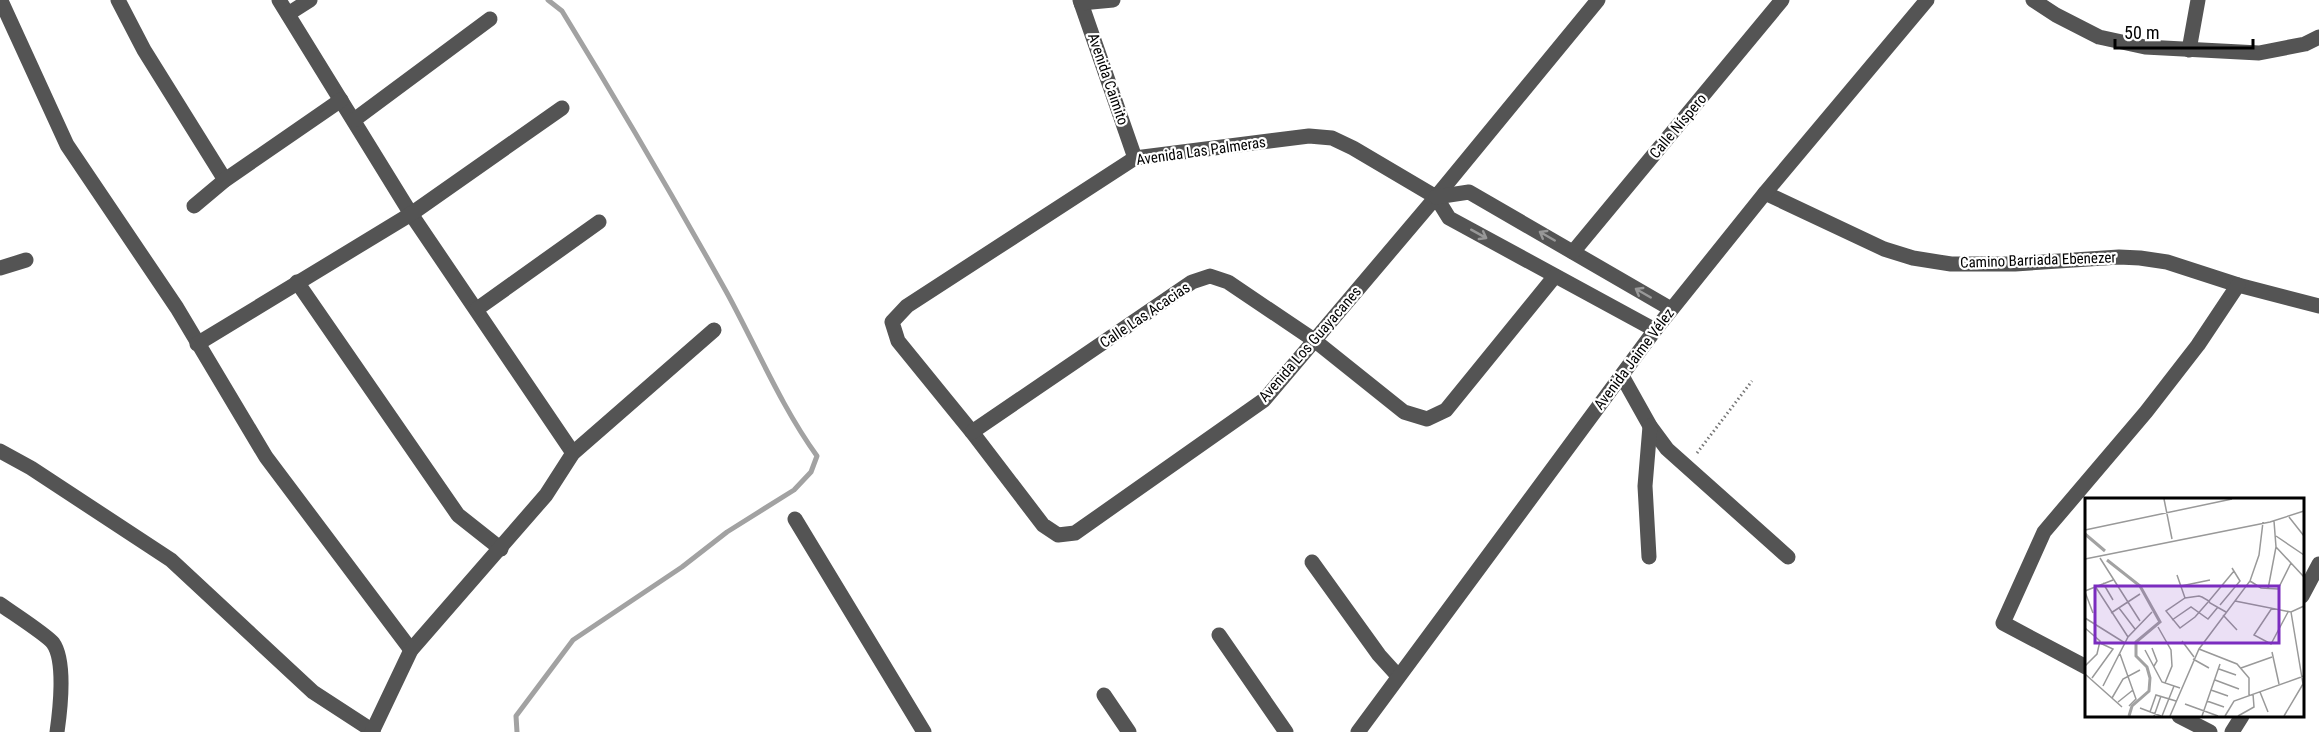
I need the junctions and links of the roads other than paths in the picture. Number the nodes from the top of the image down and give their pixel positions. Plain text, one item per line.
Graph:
1 (118, 0) edge
2 (279, 0) edge
3 (310, 0) edge
4 (1113, 0) edge
5 (1598, 0) edge
6 (1782, 0) edge
7 (1927, 0) edge
8 (2033, 0) edge
9 (2198, 0) edge
10 (1080, 1) edge
11 (5, 3) edge
12 (288, 14) junction
13 (490, 19) dead end
14 (2319, 37) edge
15 (2189, 50) junction
16 (341, 100) junction
17 (562, 108) dead end
18 (354, 120) junction
19 (1135, 158) junction
20 (225, 180) junction
21 (1765, 193) junction
22 (1436, 197) junction
23 (194, 206) dead end
24 (411, 214) junction
25 (599, 222) dead end
26 (1573, 252) junction
27 (26, 260) dead end
28 (0, 268) edge
29 (1555, 276) junction
30 (297, 282) junction
31 (2238, 285) junction
32 (2319, 306) edge
33 (477, 309) junction
34 (1671, 309) junction
35 (892, 322) joint
36 (714, 330) dead end
37 (1654, 330) junction
38 (1314, 340) junction
39 (197, 344) junction
40 (1622, 376) junction
41 (1650, 426) junction
42 (972, 432) junction
43 (0, 451) edge
44 (573, 453) junction
45 (795, 519) dead end
46 (501, 549) junction
47 (1649, 557) dead end
48 (1788, 557) dead end
49 (1312, 562) dead end
50 (2319, 564) edge
51 (2304, 592) edge
52 (0, 604) edge
53 (1219, 634) dead end
54 (411, 650) junction
55 (2085, 666) edge
56 (1398, 676) junction
57 (1104, 695) dead end
58 (2181, 717) edge
59 (2241, 717) edge
60 (62, 730) edge
61 (373, 731) edge
62 (924, 732) edge
63 (1129, 732) edge
64 (1286, 732) edge
65 (1359, 732) edge
66 (2210, 732) edge
67 (2232, 732) edge

1 - 20 street
2 - 12 street
3 - 12 street
4 - 10 street
5 - 22 street, Avenida Los Guayacanes
6 - 26 street, Calle Níspero
7 - 21 street, Avenida Jaime Vélez
8 - 15 street
9 - 15 street
10 - 19 street, Avenida Caimito
11 - 39 street
12 - 16 street
13 - 18 street
14 - 15 street
16 - 18 street
16 - 20 street
17 - 24 street
18 - 24 street
19 - 22 street, Avenida Las Palmeras
19 - 35 street, Avenida Las Palmeras
20 - 23 street
21 - 31 street, Camino Barriada Ebenezer
21 - 34 street, Avenida Jaime Vélez
26 -> 22 street
22 -> 29 street, Avenida Las Palmeras
22 - 38 street, Avenida Los Guayacanes
24 - 30 street
24 - 33 street
25 - 33 street
34 -> 26 street
27 - 28 street
29 - 37 street, Avenida Las Palmeras
29 - 38 street, Calle Las Acacias
30 - 39 street
30 - 46 street
31 - 32 street, Camino Barriada Ebenezer
31 - 55 street
33 - 44 street
34 - 37 street, Avenida Jaime Vélez
35 - 42 street, Avenida Los Guayacanes
36 - 44 street
37 - 40 street, Avenida Jaime Vélez
38 - 42 street, Calle Las Acacias
38 - 42 street, Avenida Los Guayacanes
39 - 54 street
40 - 41 street
40 - 56 street, Avenida Jaime Vélez
41 - 47 street
41 - 48 street
43 - 61 street
44 - 46 street
45 - 62 street
46 - 54 street
49 - 56 street
50 - 51 street
52 - 60 street
53 - 64 street
54 - 61 street
56 - 65 street, Avenida Jaime Vélez
57 - 63 street
58 - 66 street
59 - 67 street

